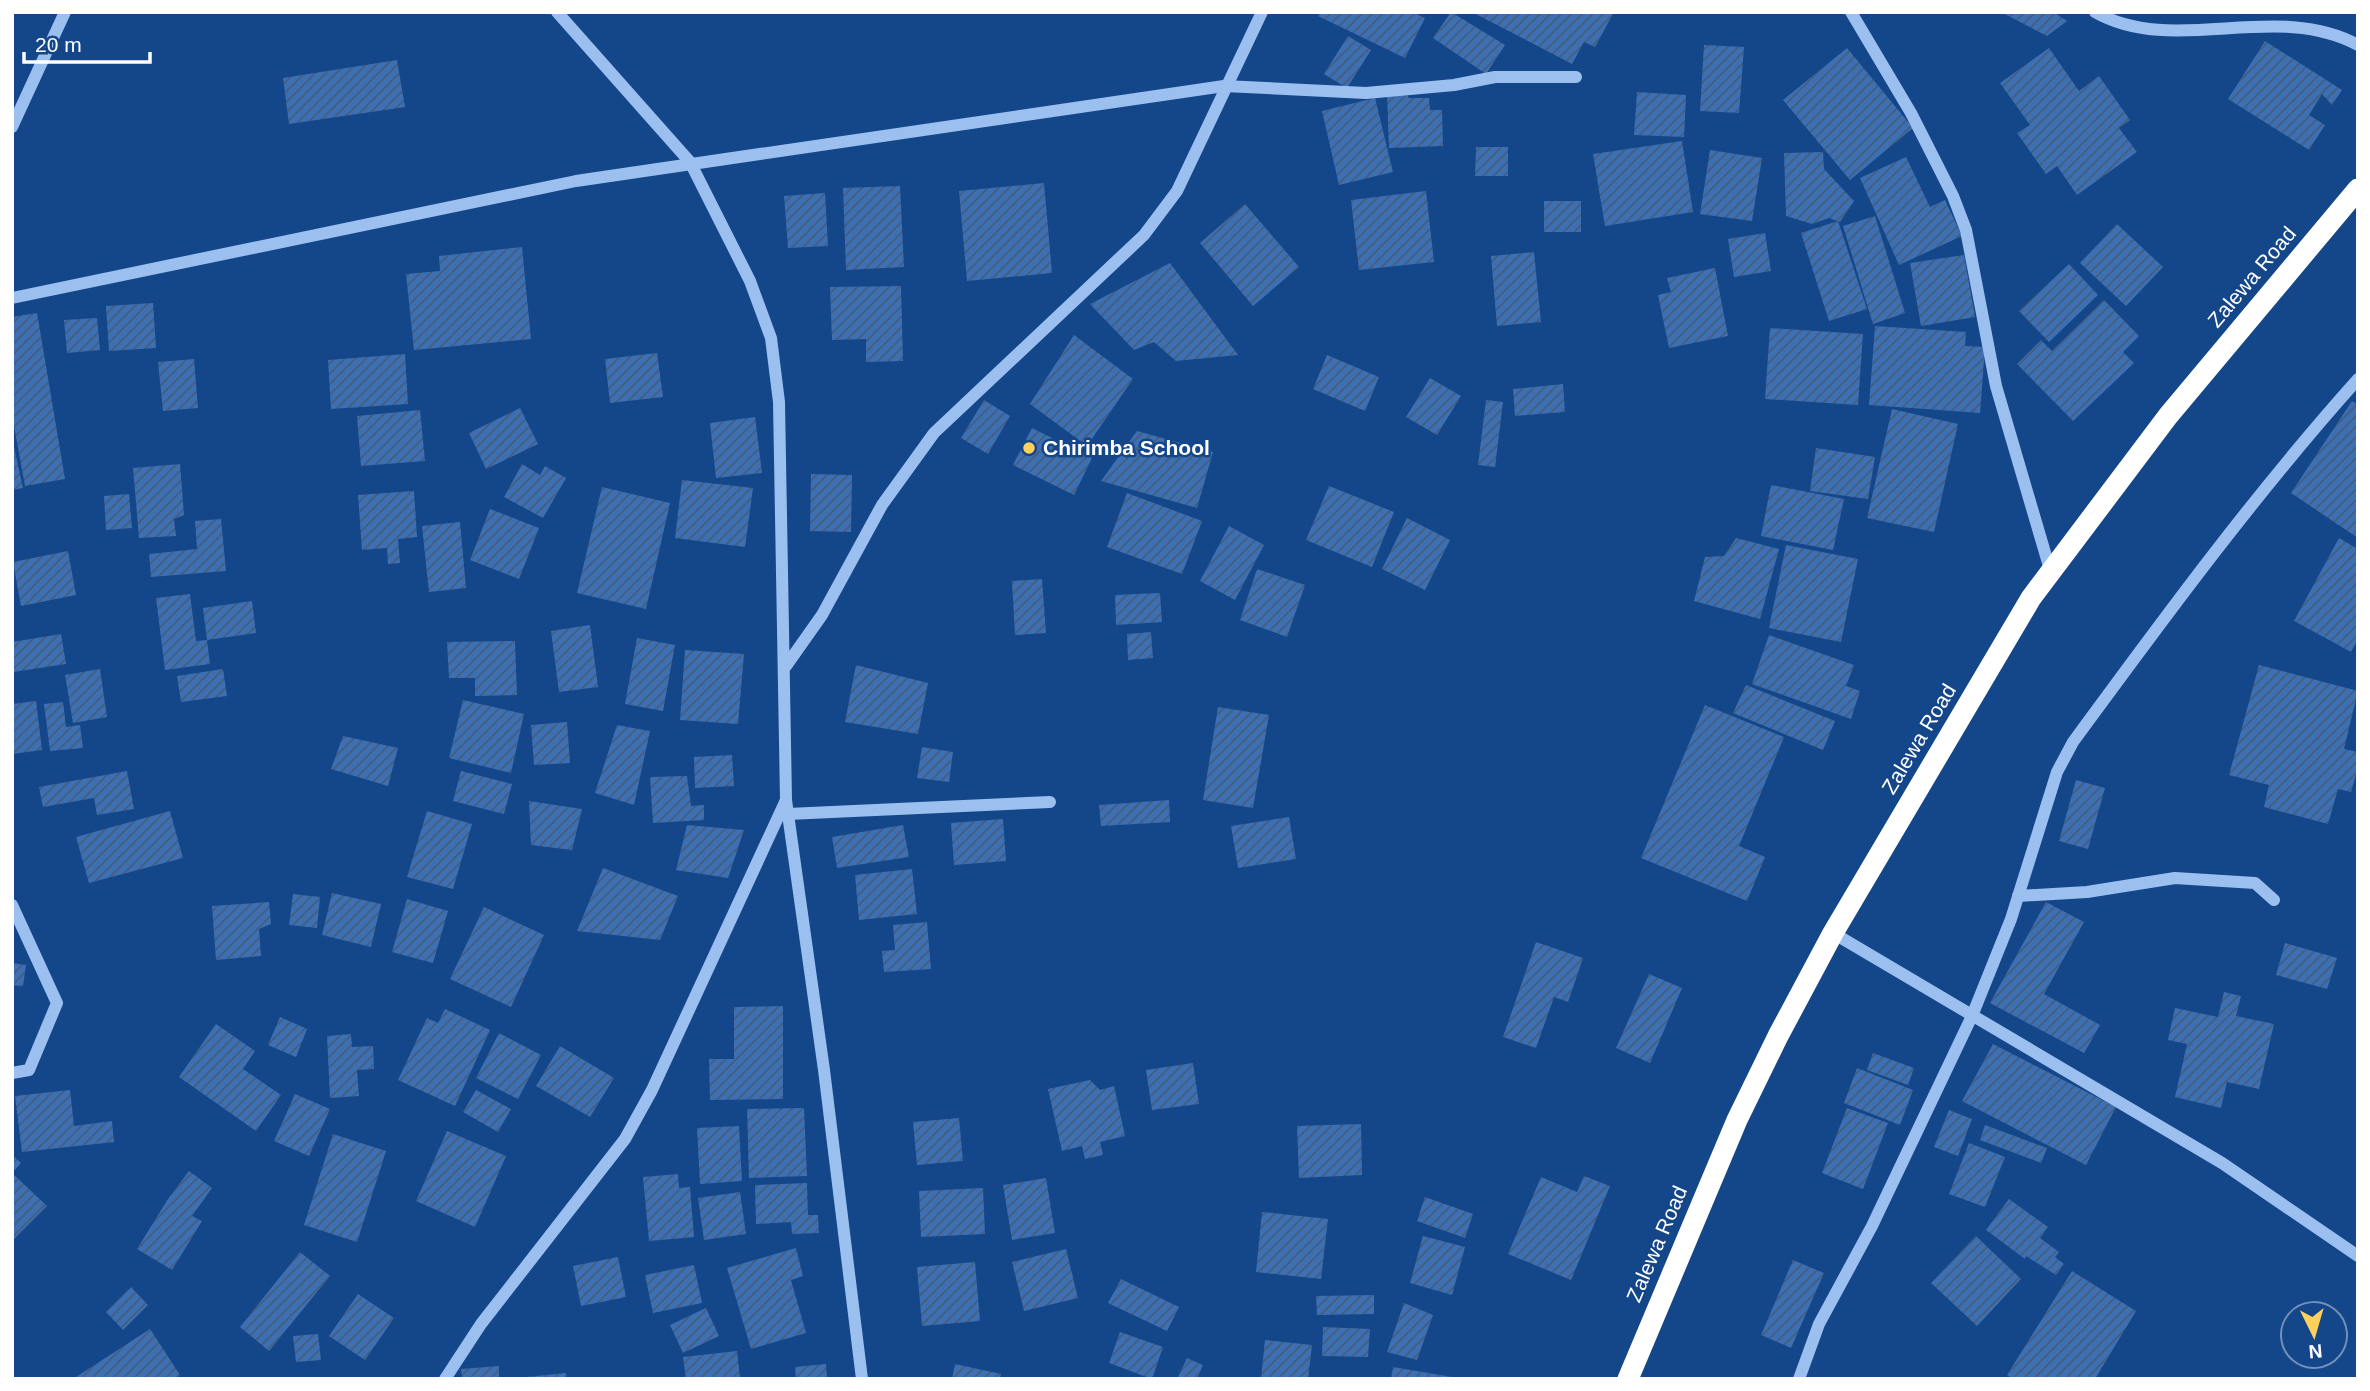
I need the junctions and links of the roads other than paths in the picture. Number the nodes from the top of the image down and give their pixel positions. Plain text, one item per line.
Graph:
1 (65, 12) edge
2 (557, 12) edge
3 (1262, 12) edge
4 (1850, 12) edge
5 (2095, 12) edge
6 (2358, 45) edge
7 (1576, 77) dead end
8 (1224, 86) junction
9 (12, 127) edge
10 (690, 162) junction
11 (2358, 189) edge
12 (12, 298) edge
13 (2358, 379) edge
14 (2051, 573) junction
15 (785, 667) junction
16 (786, 800) junction
17 (1050, 802) dead end
18 (788, 814) junction
19 (2018, 896) junction
20 (2274, 900) dead end
21 (12, 905) edge
22 (1833, 933) junction
23 (1972, 1016) junction
24 (12, 1073) edge
25 (2358, 1256) edge
26 (445, 1379) edge
27 (862, 1379) edge
28 (1628, 1379) edge
29 (1799, 1379) edge

1 - 9 street
2 - 10 street
3 - 8 street
4 - 14 street
5 - 6 street
7 - 8 street
8 - 10 street
8 - 15 street
10 - 12 street
10 - 15 street
11 - 14 highway, Zalewa Road
13 - 19 street
14 - 22 highway, Zalewa Road
15 - 16 street
16 - 18 street
16 - 26 street
17 - 18 street
18 - 27 street
19 - 20 street
19 - 23 street
21 - 24 street
22 - 23 street
22 - 28 highway, Zalewa Road
23 - 25 street
23 - 29 street

